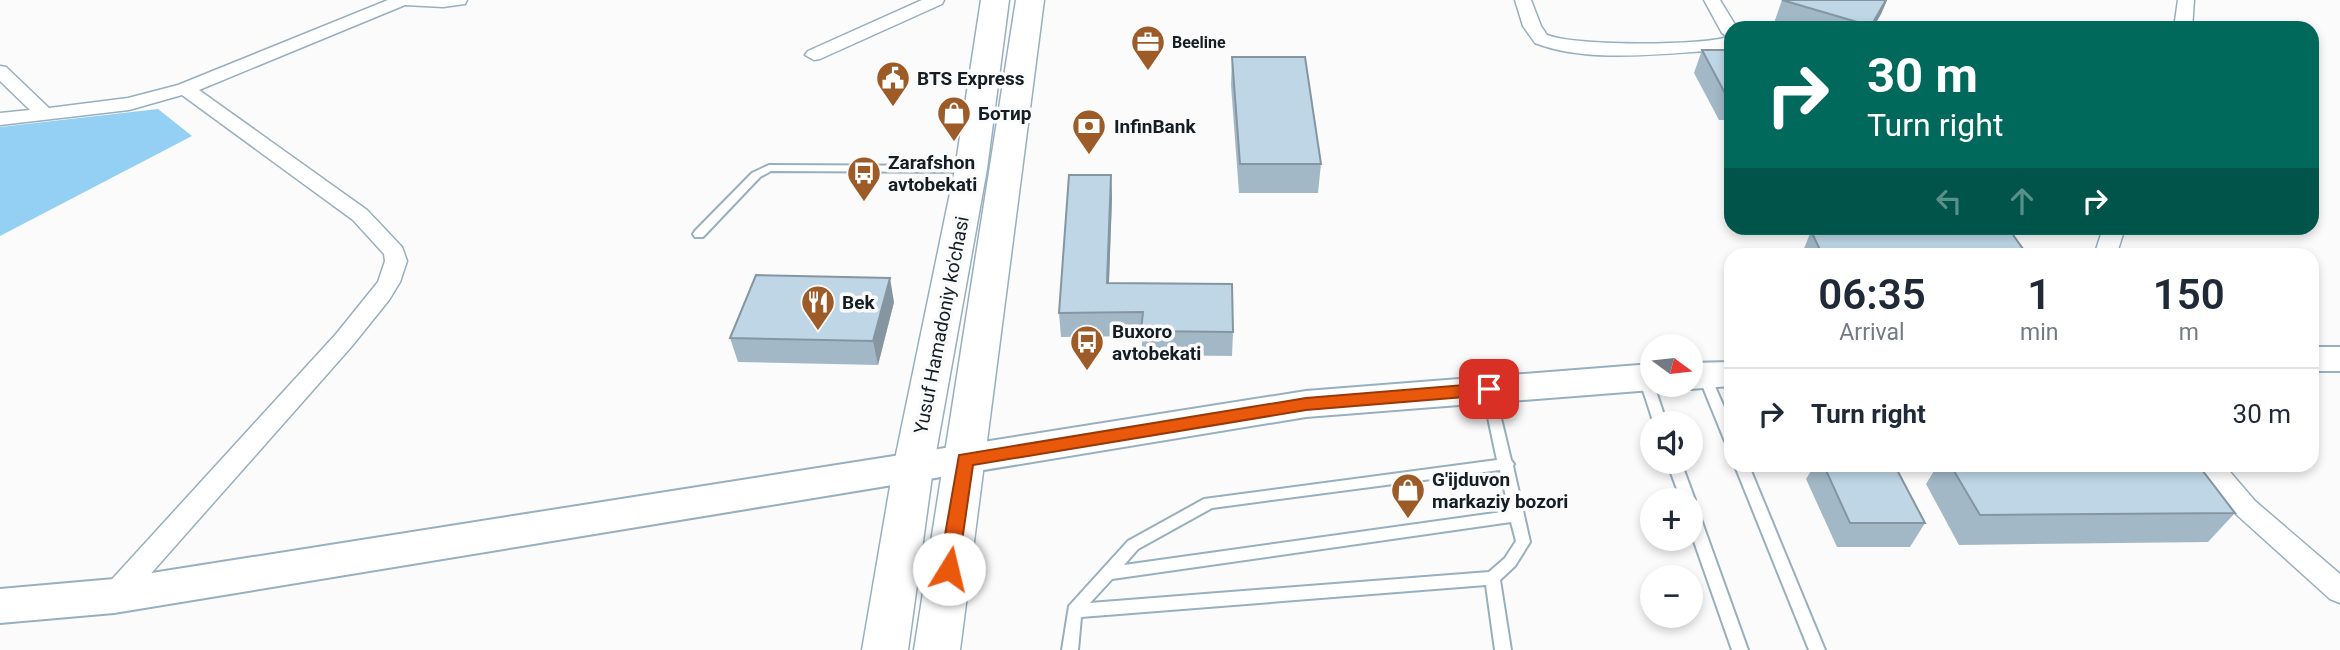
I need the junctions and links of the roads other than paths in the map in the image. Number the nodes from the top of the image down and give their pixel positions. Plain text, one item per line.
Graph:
1 (402, 0) edge
2 (459, 0) edge
3 (936, 0) edge
4 (995, 0) edge
5 (1030, 0) edge
6 (1523, 0) edge
7 (1712, 0) edge
8 (2186, 0) edge
9 (1724, 21) edge
10 (2184, 21) edge
11 (1724, 45) edge
12 (814, 55) dead end
13 (0, 71) edge
14 (185, 89) junction
15 (44, 113) junction
16 (0, 119) edge
17 (971, 170) junction
18 (699, 234) dead end
19 (2319, 359) edge
20 (2340, 359) edge
21 (1709, 375) edge
22 (1640, 378) edge
23 (1489, 389) junction
24 (1724, 419) edge
25 (965, 460) junction
26 (1507, 464) junction
27 (913, 469) junction
28 (1744, 472) edge
29 (2215, 472) edge
30 (1518, 515) junction
31 (1703, 545) edge
32 (1108, 573) junction
33 (1492, 578) junction
34 (2340, 591) edge
35 (114, 596) junction
36 (0, 606) edge
37 (1074, 611) junction
38 (885, 650) edge
39 (937, 650) edge
40 (1070, 650) edge
41 (1503, 650) edge
42 (1740, 650) edge
43 (1817, 650) edge

1 - 2 street
1 - 14 street
3 - 12 street
4 - 17 main road, Yusuf Hamadoniy ko'chasi
5 - 25 main road, Yusuf Hamadoniy ko'chasi
6 - 11 street
7 - 9 street
8 - 10 street
13 - 15 street
14 - 15 street
14 - 35 street
15 - 16 street
17 - 18 lane
17 - 27 main road, Yusuf Hamadoniy ko'chasi
19 - 20 main road
21 - 24 lane
22 - 23 main road
23 - 25 main road
23 - 26 lane
25 - 27 main road
25 - 39 main road, Yusuf Hamadoniy ko'chasi
26 - 30 lane
26 - 32 lane
27 - 35 main road
27 - 38 main road, Yusuf Hamadoniy ko'chasi
28 - 43 lane
29 - 34 street
30 - 32 lane
30 - 33 lane
31 - 42 lane
32 - 37 lane
33 - 37 lane
33 - 41 lane
35 - 36 main road
37 - 40 lane

